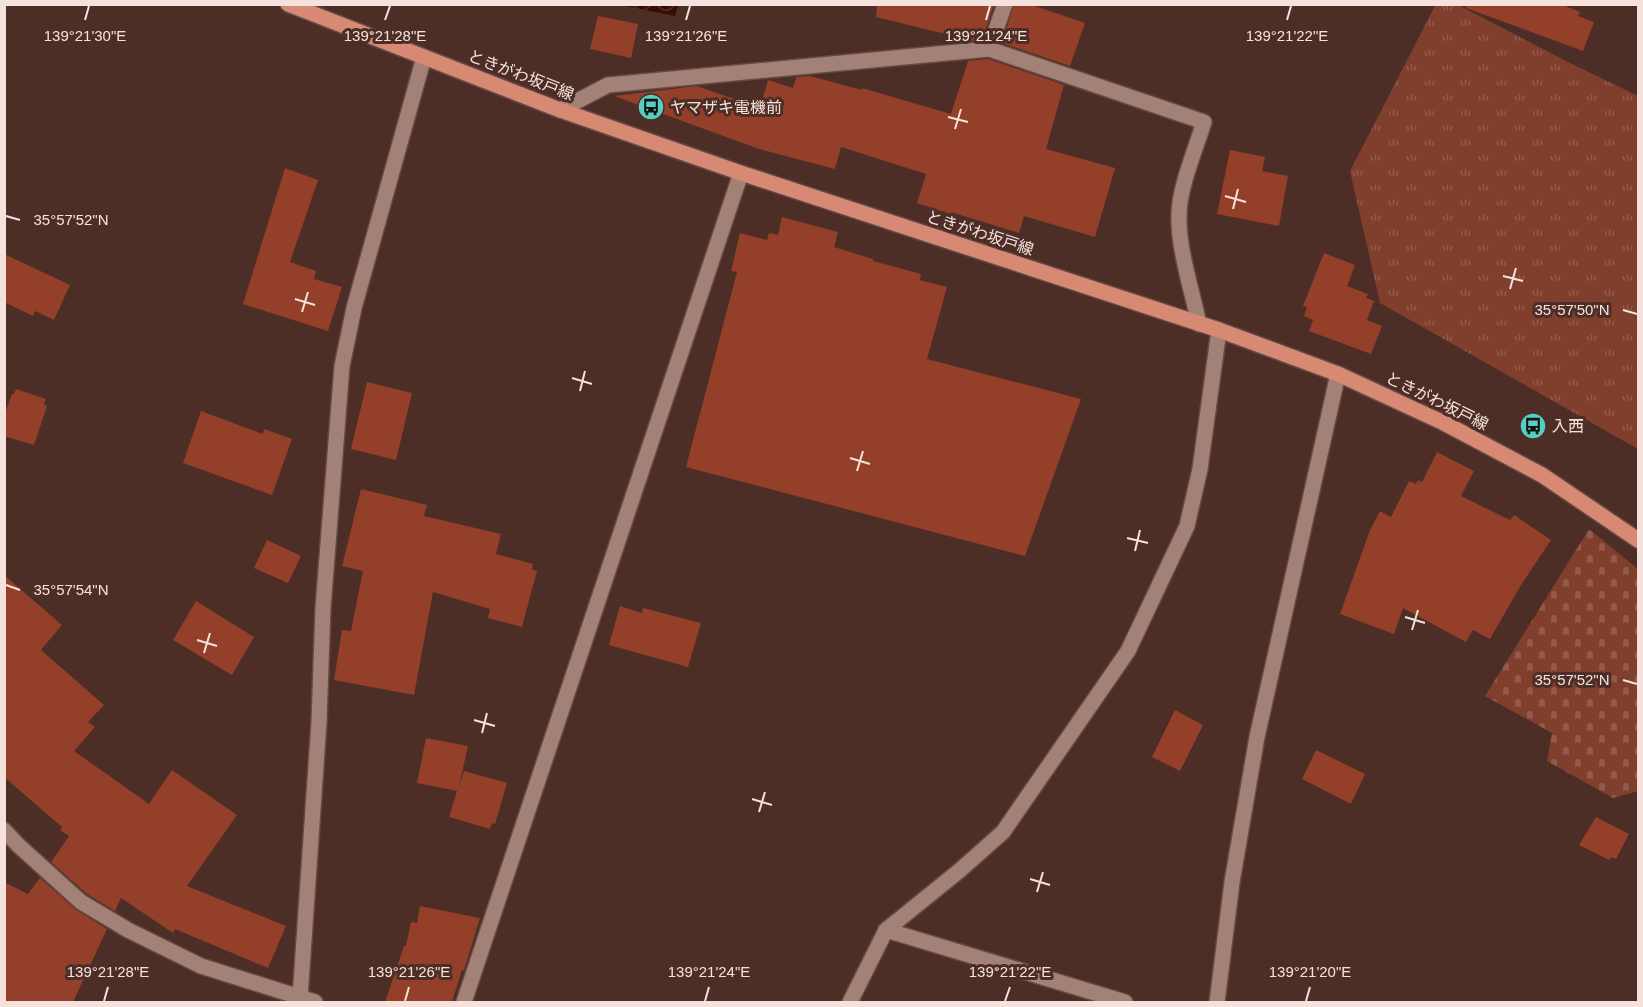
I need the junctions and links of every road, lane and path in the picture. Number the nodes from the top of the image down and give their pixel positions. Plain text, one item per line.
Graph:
1 (288, 4) edge
2 (1005, 4) edge
3 (989, 49) junction
4 (424, 57) junction
5 (560, 110) junction
6 (741, 173) junction
7 (1199, 324) junction
8 (1219, 330) junction
9 (1338, 374) junction
10 (1638, 540) edge
11 (4, 830) edge
12 (886, 930) junction
13 (307, 1000) edge
14 (464, 1002) edge
15 (850, 1002) edge
16 (1125, 1002) edge
17 (1217, 1002) edge

1 - 4 main road, ときがわ坂戸線
2 - 3 street
3 - 5 street
3 - 7 street
4 - 5 main road, ときがわ坂戸線
4 - 13 street
5 - 6 main road, ときがわ坂戸線
6 - 7 main road, ときがわ坂戸線
6 - 14 street
7 - 8 main road, ときがわ坂戸線
8 - 9 main road, ときがわ坂戸線
8 - 12 street
9 - 10 main road, ときがわ坂戸線
9 - 17 street
11 - 13 street
12 - 15 street
12 - 16 street

